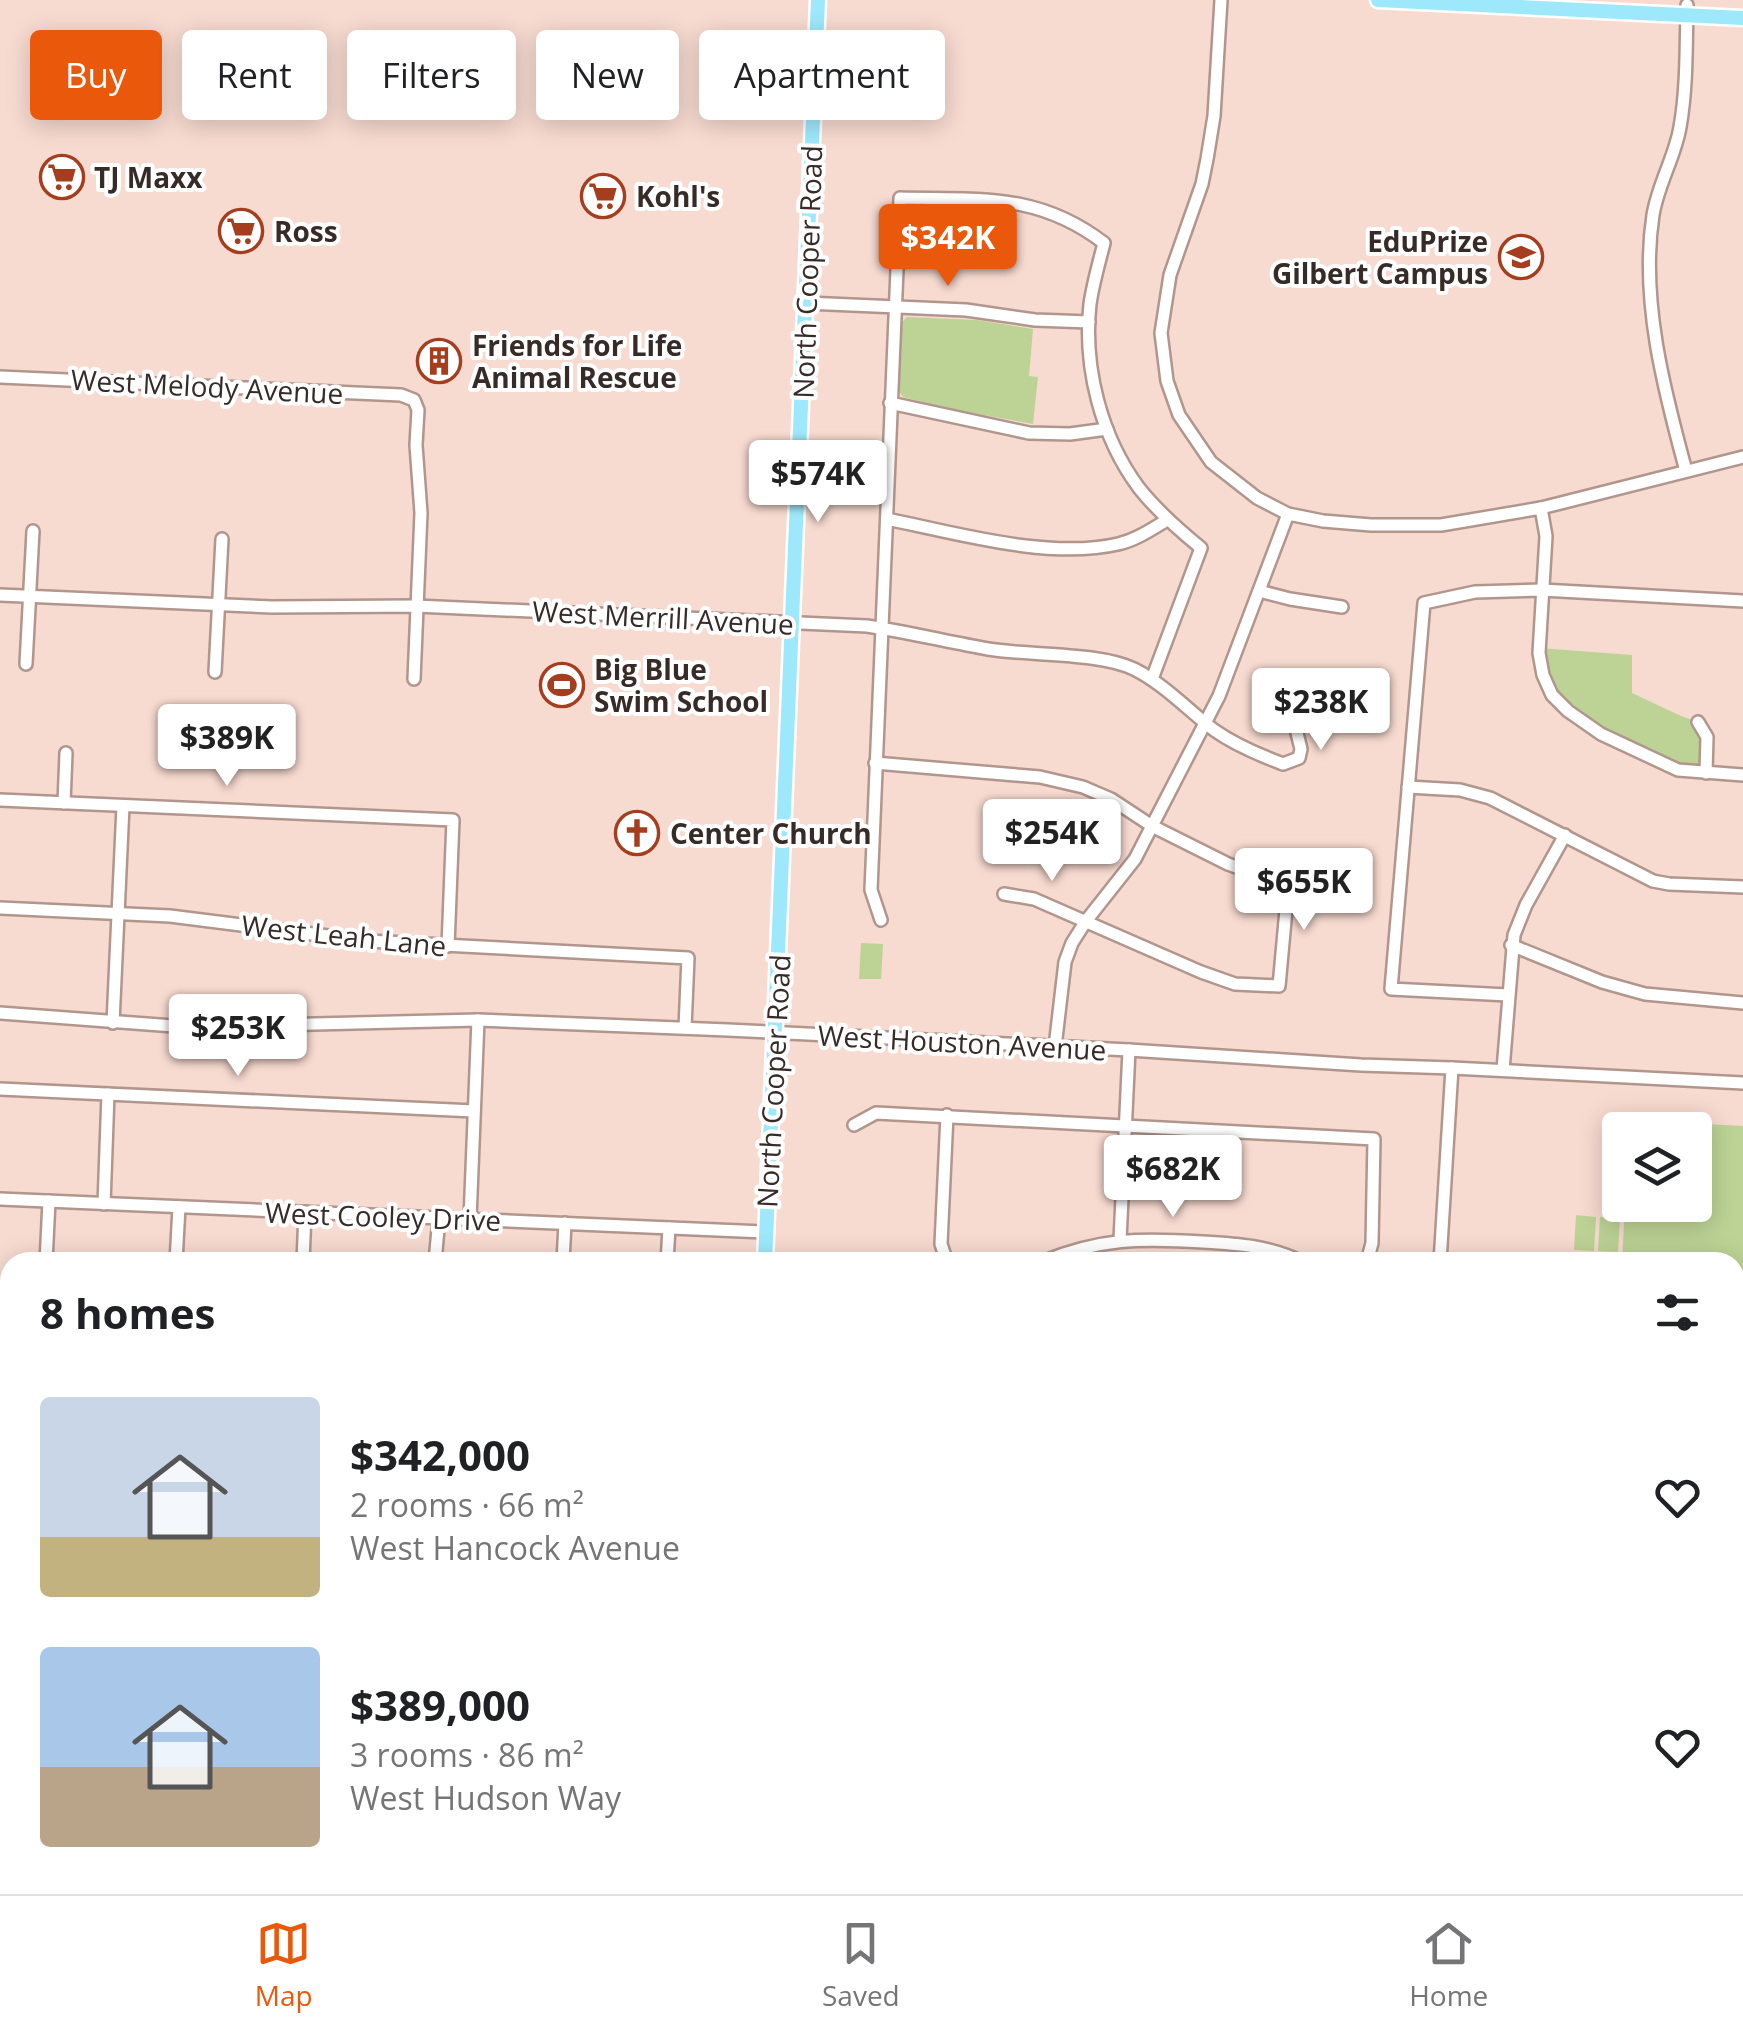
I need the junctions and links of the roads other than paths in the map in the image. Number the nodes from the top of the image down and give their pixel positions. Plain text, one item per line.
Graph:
1 (818, 0) edge
2 (1221, 0) edge
3 (1378, 0) edge
4 (1686, 10) junction
5 (1743, 18) edge
6 (806, 303) junction
7 (894, 308) junction
8 (1089, 322) junction
9 (0, 377) edge
10 (890, 402) junction
11 (1107, 429) junction
12 (1743, 457) edge
13 (1686, 471) junction
14 (1541, 508) junction
15 (1288, 514) junction
16 (887, 519) junction
17 (1167, 520) junction
18 (33, 531) dead end
19 (222, 539) dead end
20 (1542, 590) junction
21 (1259, 592) junction
22 (0, 595) edge
23 (30, 596) junction
24 (1743, 601) edge
25 (219, 605) junction
26 (416, 606) junction
27 (1342, 607) dead end
28 (793, 622) junction
29 (883, 628) junction
30 (26, 664) dead end
31 (215, 672) dead end
32 (414, 679) dead end
33 (1152, 680) junction
34 (1698, 722) dead end
35 (1206, 723) junction
36 (1294, 725) dead end
37 (66, 753) dead end
38 (875, 764) junction
39 (1706, 773) junction
40 (1743, 775) edge
41 (1408, 787) junction
42 (0, 800) edge
43 (64, 803) junction
44 (122, 806) junction
45 (1152, 826) junction
46 (1565, 835) junction
47 (1743, 887) edge
48 (1004, 894) dead end
49 (0, 908) edge
50 (118, 914) junction
51 (881, 920) dead end
52 (1086, 921) junction
53 (1512, 944) junction
54 (448, 946) junction
55 (1508, 995) junction
56 (1743, 1003) edge
57 (0, 1013) edge
58 (478, 1020) junction
59 (114, 1022) junction
60 (685, 1028) junction
61 (775, 1032) junction
62 (1055, 1047) junction
63 (1129, 1050) junction
64 (1452, 1068) junction
65 (1503, 1070) junction
66 (1743, 1083) edge
67 (0, 1089) edge
68 (108, 1094) junction
69 (474, 1111) junction
70 (947, 1115) junction
71 (854, 1125) dead end
72 (1124, 1126) junction
73 (0, 1199) edge
74 (49, 1201) junction
75 (104, 1204) junction
76 (179, 1207) junction
77 (306, 1212) junction
78 (438, 1218) junction
79 (470, 1219) junction
80 (565, 1223) junction
81 (670, 1228) junction
82 (766, 1232) junction
83 (1120, 1240) junction
84 (46, 1252) edge
85 (177, 1252) edge
86 (304, 1252) edge
87 (436, 1252) edge
88 (564, 1252) edge
89 (668, 1252) edge
90 (765, 1252) edge
91 (944, 1252) edge
92 (1066, 1252) edge
93 (1280, 1252) edge
94 (1370, 1252) edge
95 (1441, 1252) edge

1 - 6 main road, North Cooper Road
2 - 15 street
3 - 4 main road
4 - 5 main road
4 - 13 street
6 - 7 street
6 - 28 main road, North Cooper Road
7 - 8 street
7 - 8 street
7 - 10 street
8 - 11 street
9 - 26 street, West Melody Avenue
10 - 11 street
10 - 16 street
11 - 17 street
12 - 13 street
13 - 14 street
14 - 15 street
14 - 20 street
15 - 21 street
16 - 17 street
16 - 29 street
17 - 33 street
18 - 23 street
19 - 25 street
20 - 24 street
20 - 39 street
20 - 41 street
21 - 27 street
21 - 35 street
22 - 23 street, West Merrill Avenue
23 - 25 street, West Merrill Avenue
23 - 30 street
25 - 26 street, West Merrill Avenue
25 - 31 street
26 - 28 street, West Merrill Avenue
26 - 32 street
28 - 29 street, West Merrill Avenue
28 - 61 main road, North Cooper Road
29 - 33 street, West Merrill Avenue
29 - 38 street
33 - 35 street, West Merrill Avenue
34 - 39 street
35 - 36 street, West Merrill Avenue
35 - 45 street
37 - 43 street
38 - 45 street
38 - 51 street
39 - 40 street
41 - 46 street
41 - 55 street
42 - 43 street
43 - 44 street
44 - 50 street
44 - 54 street
45 - 52 street
45 - 52 street
46 - 47 street
46 - 53 street
48 - 52 street
49 - 50 street, West Leah Lane
50 - 54 street, West Leah Lane
50 - 59 street
52 - 62 street
53 - 55 street
53 - 56 street
54 - 60 street, West Leah Lane
55 - 65 street
57 - 59 street, West Houston Avenue
58 - 59 street, West Houston Avenue
58 - 60 street, West Houston Avenue
58 - 69 street
60 - 61 street, West Houston Avenue
61 - 62 street, West Houston Avenue
61 - 82 main road, North Cooper Road
62 - 63 street, West Houston Avenue
63 - 64 street, West Houston Avenue
63 - 72 street
64 - 65 street, West Houston Avenue
64 - 95 street
65 - 66 street, West Houston Avenue
67 - 68 street
68 - 69 street
68 - 75 street
69 - 79 street
70 - 71 street
70 - 72 street
70 - 91 street
72 - 83 street
72 - 94 street
73 - 74 street, West Cooley Drive
74 - 75 street, West Cooley Drive
74 - 84 street
75 - 76 street, West Cooley Drive
76 - 77 street, West Cooley Drive
76 - 85 street
77 - 78 street, West Cooley Drive
77 - 86 street
78 - 79 street, West Cooley Drive
78 - 87 street
79 - 80 street, West Cooley Drive
80 - 81 street, West Cooley Drive
80 - 88 street
81 - 82 street, West Cooley Drive
81 - 89 street
82 - 90 main road, North Cooper Road
83 - 92 street
83 - 93 street

